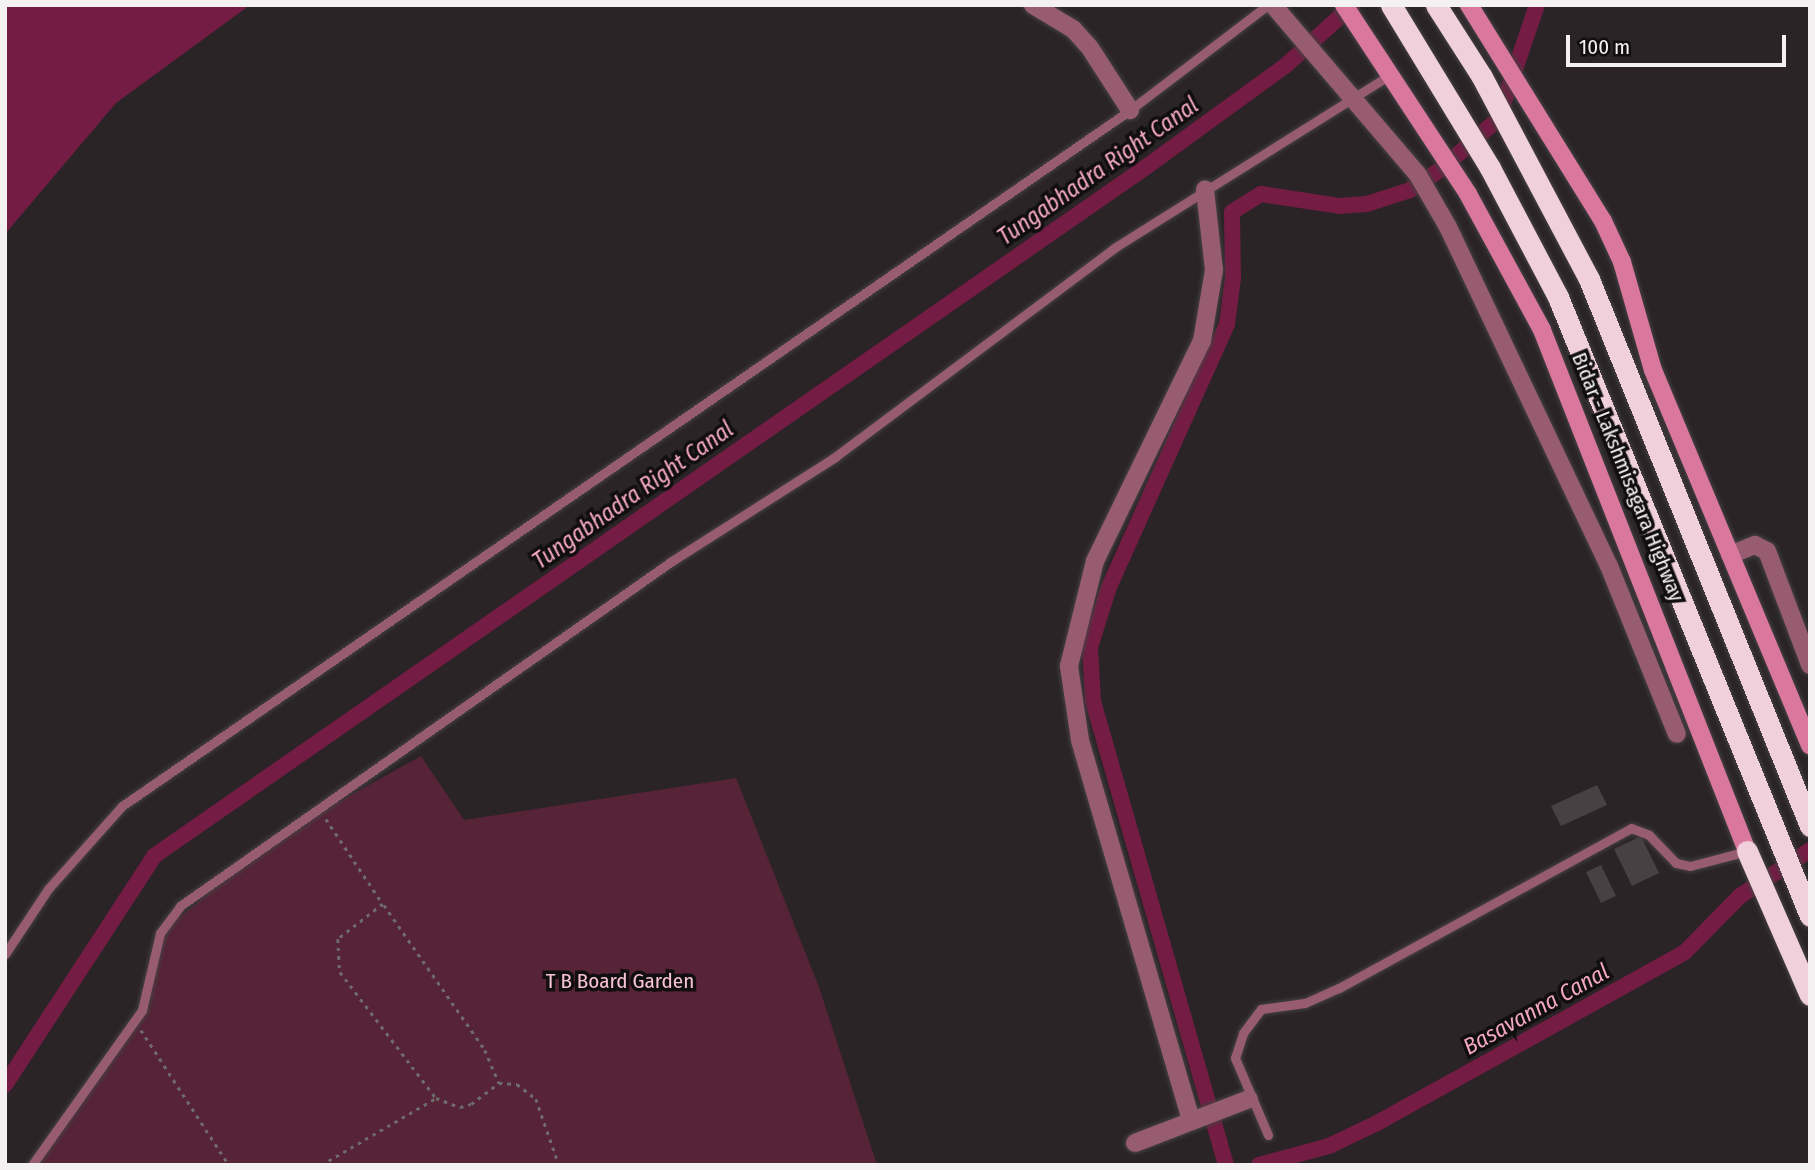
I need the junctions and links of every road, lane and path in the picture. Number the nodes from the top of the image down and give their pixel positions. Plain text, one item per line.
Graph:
1 (1033, 5) edge
2 (1344, 5) edge
3 (1391, 5) edge
4 (1436, 5) edge
5 (1469, 5) edge
6 (1275, 10) edge
7 (1387, 68) junction
8 (1354, 100) junction
9 (1130, 110) junction
10 (1205, 190) junction
11 (1730, 555) junction
12 (1810, 665) edge
13 (1677, 734) dead end
14 (1810, 746) edge
15 (317, 807) junction
16 (1810, 826) edge
17 (1748, 851) junction
18 (383, 904) junction
19 (1810, 916) edge
20 (5, 954) edge
21 (1810, 995) edge
22 (135, 1019) junction
23 (499, 1083) junction
24 (436, 1098) junction
25 (1250, 1099) junction
26 (1198, 1117) junction
27 (1268, 1135) dead end
28 (1135, 1143) dead end
29 (32, 1165) edge
30 (229, 1165) edge
31 (321, 1165) edge
32 (559, 1165) edge

1 - 9 street
2 - 7 street, Bidar - Lakshmisagara Highway
3 - 19 highway, Bidar - Lakshmisagara Highway
4 - 16 highway, Bidar - Lakshmisagara Highway
5 - 11 street
6 - 8 street
6 - 9 lane
7 - 8 lane
7 - 17 street, Bidar - Lakshmisagara Highway
8 - 10 lane
8 - 13 street
9 - 20 lane
10 - 15 lane
10 - 26 street
11 - 12 street
11 - 14 street
15 - 18 path
15 - 22 lane
17 - 21 highway, Bidar - Lakshmisagara Highway
17 - 25 lane
18 - 23 path
18 - 24 path
22 - 29 lane
22 - 30 path
23 - 24 path
23 - 32 path
24 - 31 path
25 - 26 street
25 - 27 lane
26 - 28 street

